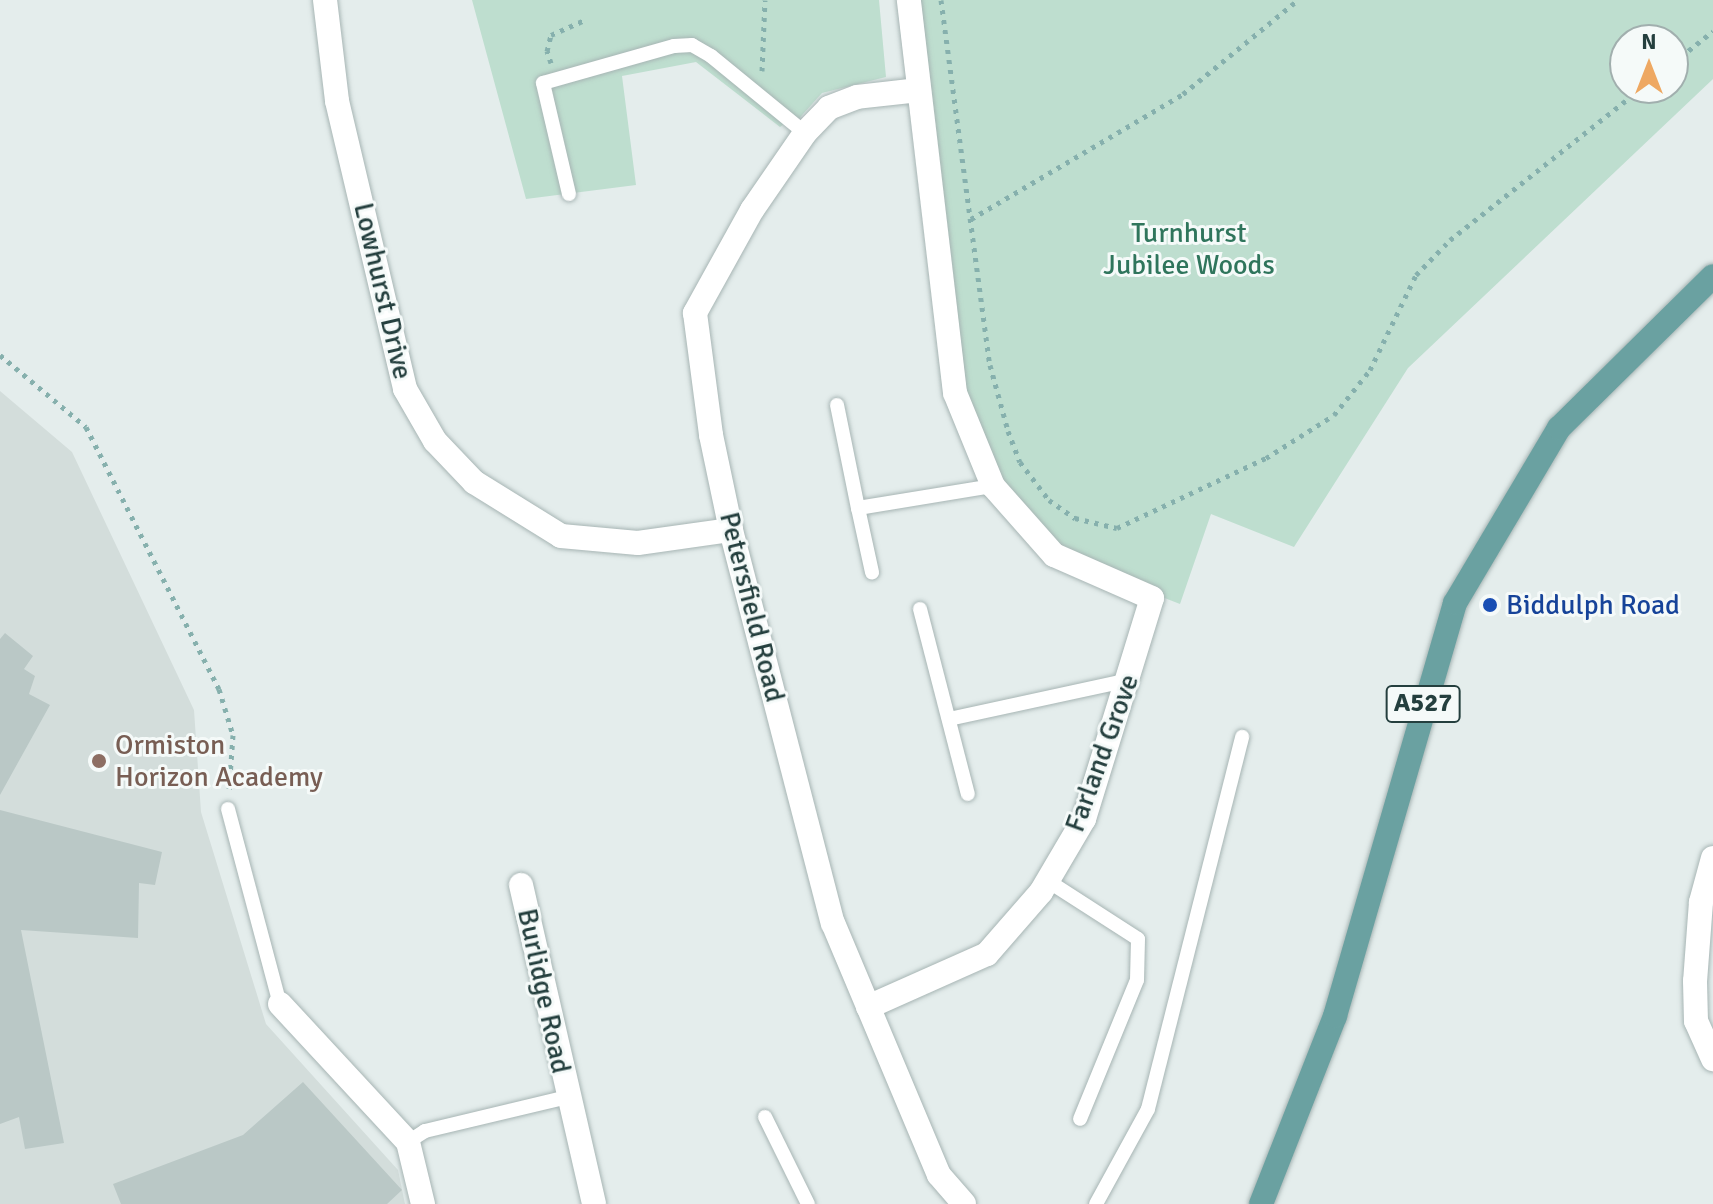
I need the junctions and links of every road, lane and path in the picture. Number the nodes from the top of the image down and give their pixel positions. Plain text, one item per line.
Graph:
1 (325, 0) edge
2 (765, 0) edge
3 (909, 0) edge
4 (941, 0) edge
5 (1298, 0) edge
6 (584, 20) dead end
7 (1713, 31) edge
8 (1689, 50) edge
9 (556, 79) junction
10 (919, 90) junction
11 (761, 96) junction
12 (1622, 104) edge
13 (805, 133) junction
14 (569, 194) dead end
15 (971, 219) junction
16 (1713, 276) edge
17 (0, 355) edge
18 (837, 405) dead end
19 (993, 486) junction
20 (858, 508) junction
21 (731, 530) junction
22 (872, 572) dead end
23 (920, 609) dead end
24 (1130, 680) junction
25 (949, 719) junction
26 (1242, 737) dead end
27 (968, 794) dead end
28 (228, 809) joint
29 (1713, 858) edge
30 (1048, 881) junction
31 (521, 885) dead end
32 (280, 1004) joint
33 (868, 1007) junction
34 (1713, 1059) edge
35 (568, 1097) junction
36 (765, 1117) dead end
37 (1080, 1119) dead end
38 (408, 1142) junction
39 (423, 1204) edge
40 (594, 1204) edge
41 (808, 1204) edge
42 (964, 1204) edge
43 (1096, 1204) edge
44 (1261, 1204) edge

1 - 21 street, Lowhurst Drive
2 - 11 path
3 - 10 street
4 - 15 path
5 - 15 path
6 - 9 path
7 - 8 path
9 - 11 lane
9 - 14 lane
10 - 13 street, Petersfield Road
10 - 19 street
11 - 13 lane
12 - 15 path
13 - 21 street, Petersfield Road
16 - 44 main road, A527
17 - 28 path
18 - 20 lane
19 - 20 lane
19 - 24 street, Farland Grove
20 - 22 lane
21 - 33 street, Petersfield Road
23 - 25 lane
24 - 25 lane
24 - 30 street, Farland Grove
25 - 27 lane
26 - 43 lane
28 - 32 lane
29 - 34 street
30 - 33 street, Farland Grove
30 - 37 lane
31 - 35 street, Burlidge Road
32 - 38 street
33 - 42 street, Petersfield Road
35 - 38 lane, Burlidge Road
35 - 40 street, Burlidge Road
36 - 41 lane
38 - 39 street

